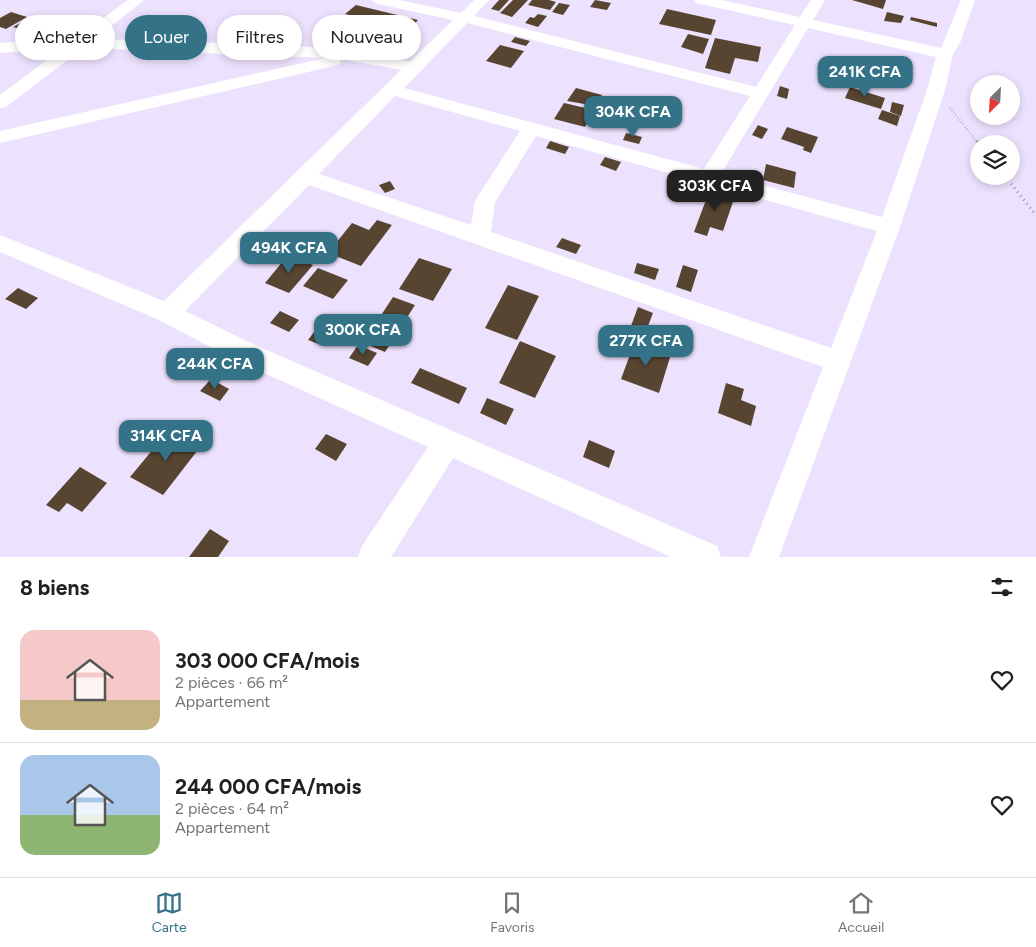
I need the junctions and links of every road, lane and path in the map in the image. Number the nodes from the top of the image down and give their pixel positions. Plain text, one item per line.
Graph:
1 (137, 0) edge
2 (378, 0) edge
3 (482, 0) edge
4 (701, 0) edge
5 (818, 0) edge
6 (968, 0) edge
7 (115, 16) edge
8 (464, 18) junction
9 (805, 22) junction
10 (115, 44) edge
11 (15, 47) edge
12 (0, 48) edge
13 (312, 52) edge
14 (945, 54) junction
15 (57, 60) edge
16 (338, 60) edge
17 (376, 60) edge
18 (413, 68) junction
19 (392, 90) junction
20 (936, 90) junction
21 (760, 93) junction
22 (0, 103) edge
23 (532, 128) junction
24 (972, 135) edge
25 (0, 137) edge
26 (305, 176) junction
27 (709, 177) junction
28 (1012, 185) edge
29 (1036, 215) edge
30 (889, 226) junction
31 (480, 237) junction
32 (0, 243) edge
33 (167, 313) junction
34 (837, 361) junction
35 (447, 442) junction
36 (373, 557) edge
37 (706, 557) edge
38 (764, 557) edge

1 - 7 street
2 - 8 street
3 - 8 street
4 - 9 street
5 - 9 street
6 - 14 street
8 - 18 street
8 - 21 street
9 - 14 street
9 - 21 street
10 - 13 street
11 - 12 street
14 - 20 street
15 - 22 street
16 - 25 street
17 - 18 street
18 - 19 street
19 - 23 street
19 - 26 street
20 - 24 path
20 - 30 street
21 - 27 street
23 - 27 street
23 - 31 street
26 - 31 street
26 - 33 street
27 - 30 street
28 - 29 path
30 - 34 street
31 - 34 street
32 - 33 street
33 - 35 street
34 - 38 street
35 - 36 street
35 - 37 street

